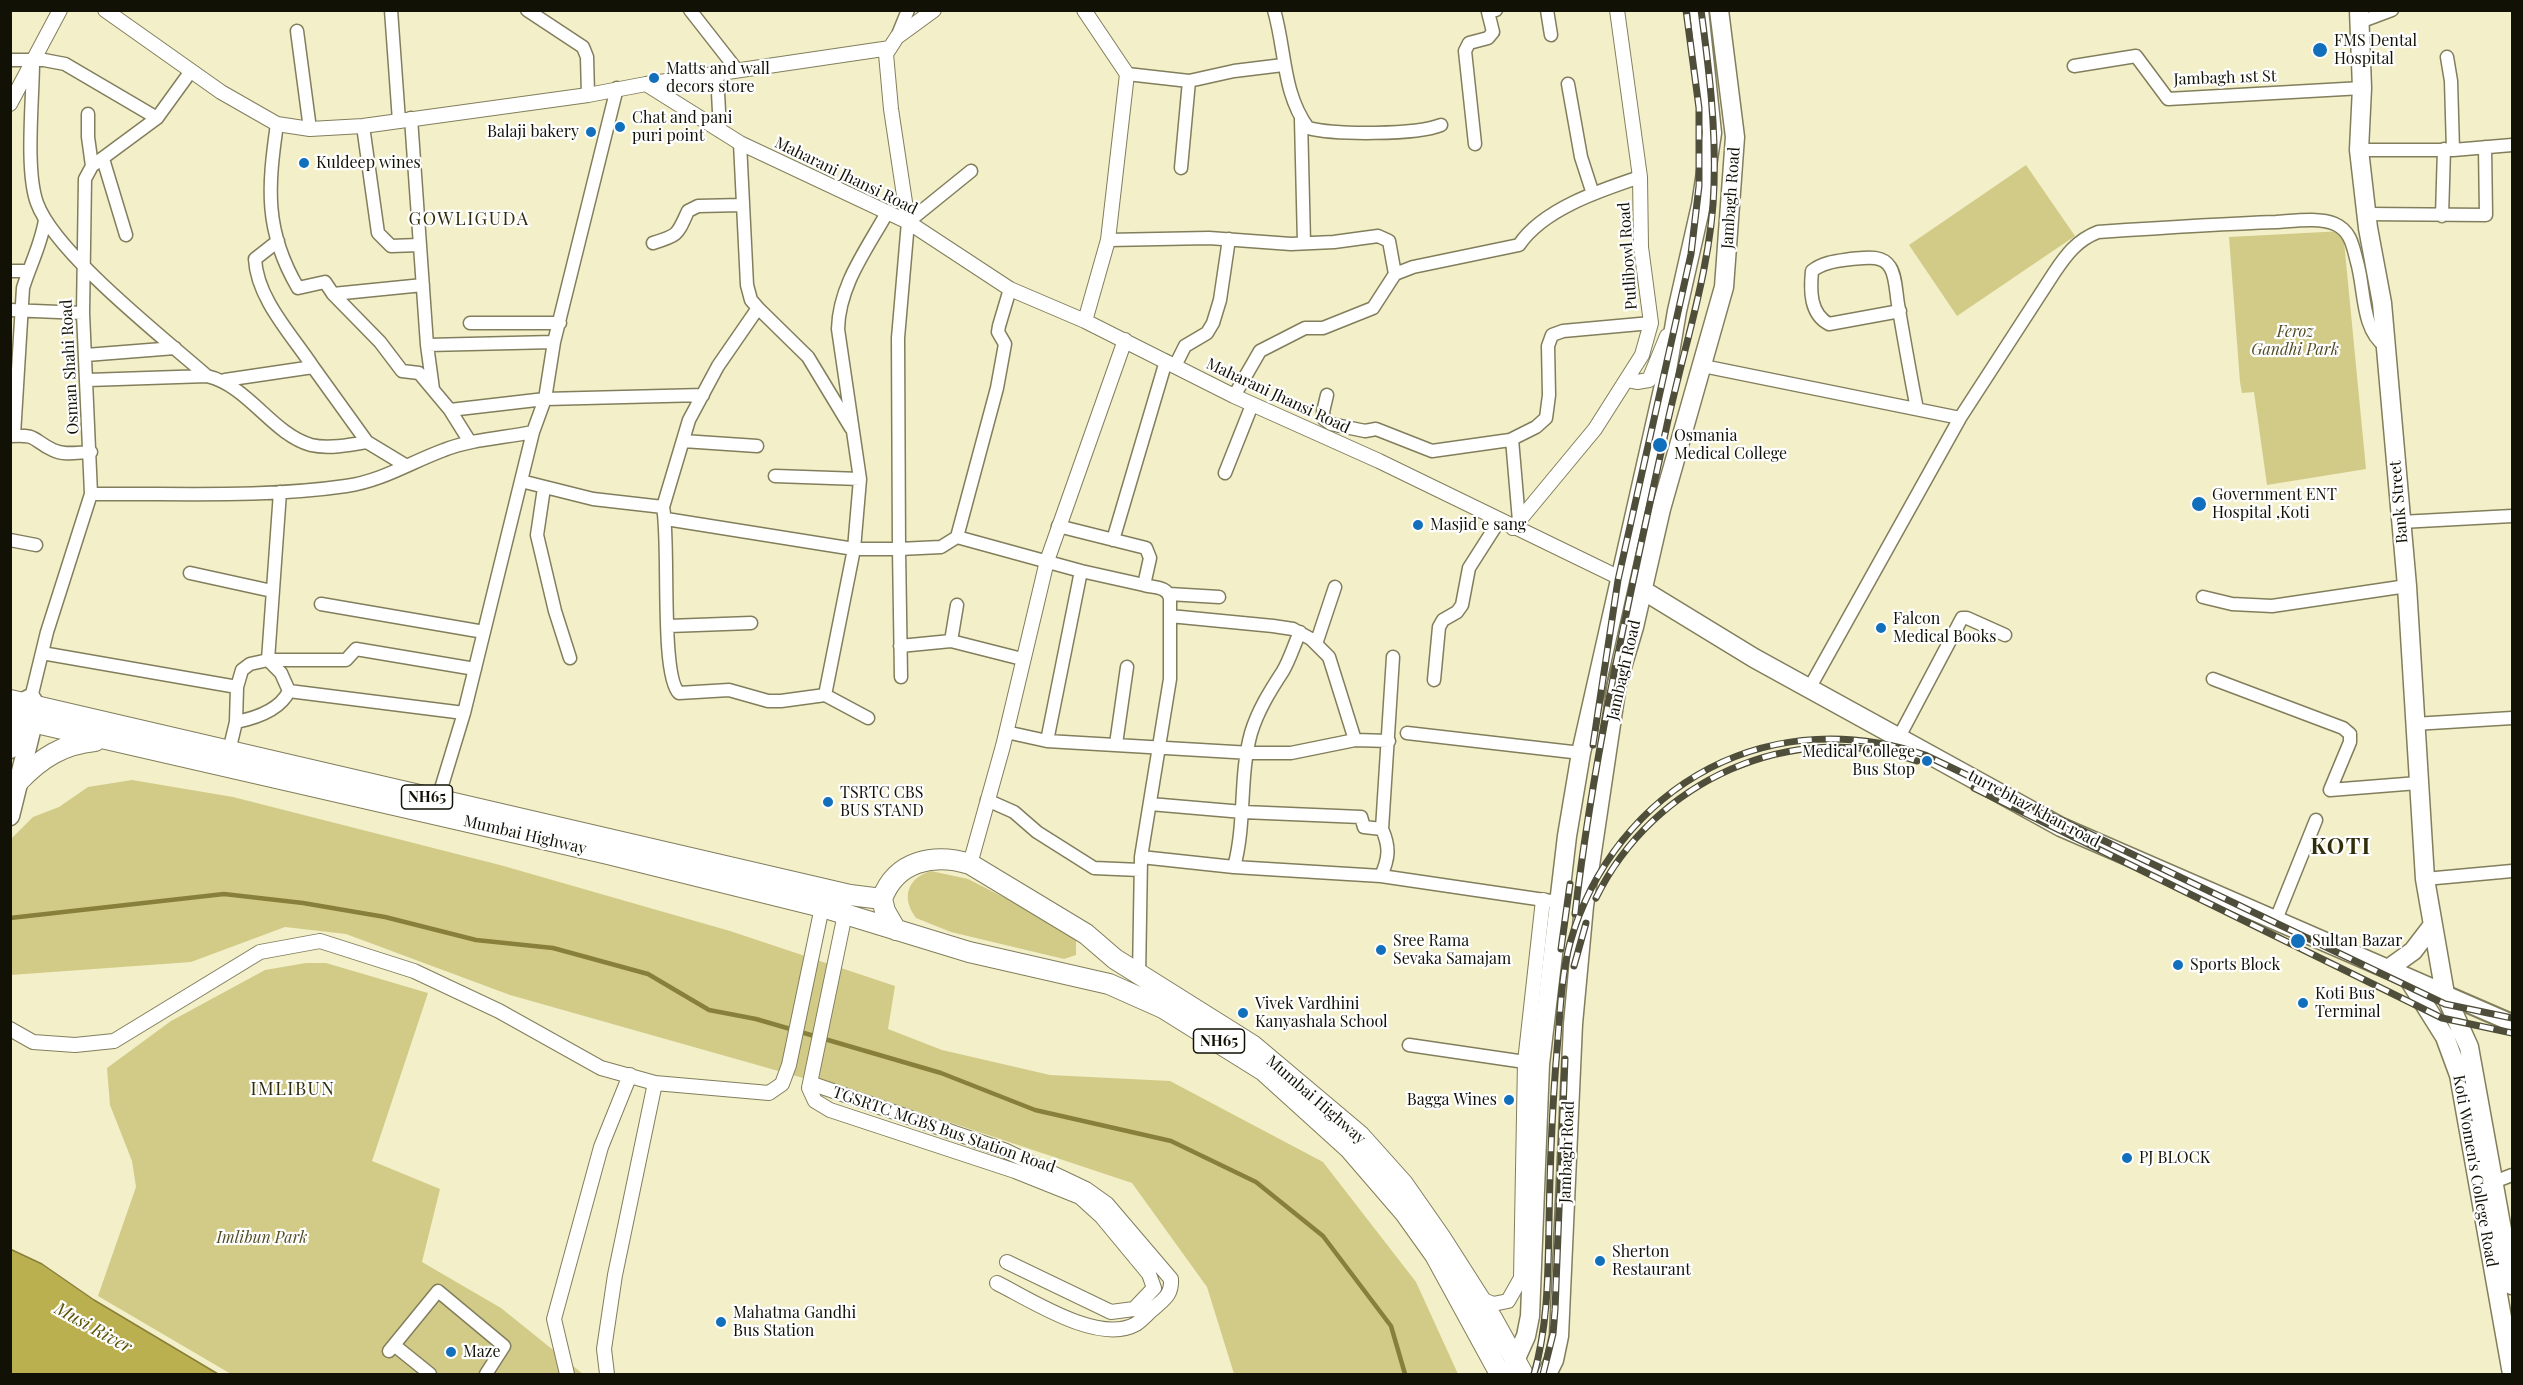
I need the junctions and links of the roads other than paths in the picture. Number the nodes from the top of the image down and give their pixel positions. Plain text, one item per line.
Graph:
1 (60, 10) edge
2 (105, 10) edge
3 (392, 10) edge
4 (527, 10) edge
5 (690, 10) edge
6 (908, 10) edge
7 (934, 10) edge
8 (1084, 10) edge
9 (1274, 10) edge
10 (1547, 10) edge
11 (1617, 10) edge
12 (1699, 10) edge
13 (1719, 10) edge
14 (2392, 10) edge
15 (1491, 11) edge
16 (2359, 16) edge
17 (297, 31) dead end
18 (1551, 35) dead end
19 (893, 43) junction
20 (2447, 57) dead end
21 (10, 60) edge
22 (33, 60) junction
23 (1283, 64) junction
24 (2074, 66) dead end
25 (737, 70) junction
26 (190, 71) junction
27 (717, 73) junction
28 (1127, 74) junction
29 (1189, 81) junction
30 (646, 84) junction
31 (1568, 84) dead end
32 (617, 88) junction
33 (2362, 88) junction
34 (588, 94) junction
35 (10, 104) edge
36 (88, 114) dead end
37 (157, 118) junction
38 (1301, 118) junction
39 (405, 120) junction
40 (277, 124) junction
41 (1441, 125) dead end
42 (363, 126) junction
43 (310, 129) junction
44 (720, 131) junction
45 (1711, 142) junction
46 (740, 143) junction
47 (1475, 144) dead end
48 (2512, 146) edge
49 (2485, 147) junction
50 (2359, 150) junction
51 (2449, 150) junction
52 (1734, 152) junction
53 (103, 159) junction
54 (92, 166) junction
55 (1181, 168) dead end
56 (971, 171) dead end
57 (1640, 177) junction
58 (1593, 194) junction
59 (742, 206) junction
60 (888, 211) junction
61 (2367, 214) junction
62 (2442, 216) junction
63 (45, 220) junction
64 (908, 222) junction
65 (126, 235) dead end
66 (1229, 239) junction
67 (1108, 240) junction
68 (278, 241) junction
69 (653, 243) dead end
70 (1305, 243) junction
71 (419, 245) junction
72 (83, 265) junction
73 (10, 271) edge
74 (28, 272) junction
75 (1395, 274) junction
76 (423, 285) junction
77 (1011, 289) junction
78 (333, 294) junction
79 (758, 308) junction
80 (16, 310) edge
81 (1677, 311) junction
82 (1900, 311) junction
83 (83, 313) junction
84 (1085, 321) junction
85 (470, 323) dead end
86 (560, 323) junction
87 (1650, 323) junction
88 (1125, 340) junction
89 (554, 342) junction
90 (427, 345) junction
91 (2385, 346) junction
92 (175, 348) junction
93 (86, 355) junction
94 (1171, 364) junction
95 (1703, 366) junction
96 (313, 367) junction
97 (207, 376) junction
98 (88, 380) junction
99 (225, 380) junction
100 (1627, 380) junction
101 (433, 391) junction
102 (703, 395) junction
103 (1327, 395) dead end
104 (1234, 396) junction
105 (544, 399) junction
106 (1252, 405) junction
107 (1917, 409) junction
108 (450, 410) junction
109 (1690, 412) junction
110 (1960, 418) junction
111 (1653, 430) junction
112 (533, 432) junction
113 (853, 432) junction
114 (12, 435) edge
115 (1512, 439) junction
116 (470, 441) junction
117 (683, 441) junction
118 (367, 442) junction
119 (758, 446) dead end
120 (91, 452) junction
121 (405, 465) junction
122 (1225, 473) dead end
123 (775, 476) dead end
124 (860, 479) junction
125 (521, 481) junction
126 (544, 488) junction
127 (280, 492) junction
128 (91, 494) junction
129 (665, 513) junction
130 (2512, 516) edge
131 (1499, 521) junction
132 (2401, 522) junction
133 (1516, 524) junction
134 (1058, 526) junction
135 (957, 537) junction
136 (10, 540) edge
137 (1113, 540) junction
138 (36, 544) dead end
139 (854, 549) junction
140 (899, 549) junction
141 (1047, 561) junction
142 (1082, 571) junction
143 (190, 573) dead end
144 (1620, 578) junction
145 (1144, 585) junction
146 (2407, 586) junction
147 (1335, 587) dead end
148 (1641, 589) junction
149 (272, 591) junction
150 (1169, 594) junction
151 (1219, 597) dead end
152 (2203, 597) dead end
153 (321, 604) dead end
154 (957, 605) dead end
155 (1170, 616) junction
156 (751, 623) dead end
157 (669, 626) junction
158 (484, 632) junction
159 (1300, 632) junction
160 (2004, 635) dead end
161 (951, 642) junction
162 (1316, 644) junction
163 (900, 646) junction
164 (42, 653) junction
165 (1393, 657) dead end
166 (570, 658) dead end
167 (1022, 659) junction
168 (268, 660) junction
169 (1127, 667) dead end
170 (475, 669) junction
171 (901, 677) dead end
172 (2213, 679) dead end
173 (1434, 680) dead end
174 (237, 687) junction
175 (1810, 687) junction
176 (289, 691) junction
177 (825, 695) junction
178 (23, 709) edge
179 (464, 713) junction
180 (868, 718) dead end
181 (2512, 718) edge
182 (236, 722) junction
183 (2414, 724) junction
184 (1006, 732) junction
185 (1407, 733) dead end
186 (1899, 737) junction
187 (104, 740) junction
188 (1356, 740) junction
189 (1047, 741) junction
190 (1389, 741) junction
191 (1116, 744) junction
192 (1158, 746) junction
193 (10, 749) edge
194 (229, 751) junction
195 (1247, 753) junction
196 (1581, 753) junction
197 (19, 782) junction
198 (2418, 783) junction
199 (987, 800) junction
200 (1150, 804) junction
201 (435, 807) junction
202 (1243, 812) junction
203 (10, 816) edge
204 (2316, 820) dead end
205 (1382, 829) junction
206 (1141, 863) junction
207 (970, 864) junction
208 (1234, 867) junction
209 (2512, 871) edge
210 (1381, 876) junction
211 (2425, 879) junction
212 (882, 899) junction
213 (1551, 901) junction
214 (822, 907) junction
215 (845, 914) junction
216 (2275, 922) junction
217 (2433, 925) junction
218 (896, 930) junction
219 (2388, 969) junction
220 (1140, 975) junction
221 (2408, 978) junction
222 (1131, 994) junction
223 (2445, 994) junction
224 (2512, 1023) edge
225 (10, 1029) edge
226 (1409, 1045) dead end
227 (1525, 1062) junction
228 (630, 1075) junction
229 (655, 1083) junction
230 (810, 1083) junction
231 (2512, 1174) edge
232 (2494, 1182) junction
233 (1007, 1262) dead end
234 (997, 1283) dead end
235 (2512, 1285) edge
236 (1479, 1298) junction
237 (1516, 1370) edge
238 (430, 1374) edge
239 (486, 1374) edge
240 (567, 1374) edge
241 (607, 1374) edge
242 (1500, 1374) edge
243 (1547, 1374) edge
244 (2512, 1374) edge

1 - 22 street
2 - 26 street
3 - 39 street
4 - 34 street
5 - 25 street
6 - 19 street
7 - 19 street
8 - 28 street
9 - 23 street
10 - 18 street
11 - 57 street, Putlibowl Road
12 - 45 main road, Jambagh Road
13 - 52 main road, Jambagh Road
14 - 16 street
15 - 47 street
16 - 33 main road, Bank Street
17 - 43 street
19 - 25 street
19 - 64 street
20 - 51 street
21 - 22 street
22 - 35 street
22 - 37 street
22 - 63 street
23 - 29 street
23 - 38 street
24 - 33 street, Jambagh 1st St
25 - 27 street
26 - 37 street
26 - 40 street
27 - 30 street
27 - 44 street
28 - 29 street
28 - 67 street
29 - 55 street
30 - 32 street
30 - 44 street, Maharani Jhansi Road
31 - 58 street
32 - 34 street
32 - 86 street
33 - 50 main road, Bank Street
34 - 39 street
36 - 54 street
37 - 53 street
38 - 41 street
38 - 70 street
39 - 42 street
39 - 71 street
40 - 43 street
40 - 68 street
42 - 43 street
42 - 71 street
44 - 46 street, Maharani Jhansi Road
45 - 52 main road
45 - 81 main road, Jambagh Road
46 - 59 street
46 - 60 street, Maharani Jhansi Road
48 - 49 street
49 - 51 street
49 - 62 street
50 - 51 street
50 - 61 main road, Bank Street
51 - 62 street
52 - 95 main road, Jambagh Road
53 - 54 street
53 - 65 street
54 - 72 street, Osman Shahi Road
56 - 64 street
57 - 58 street
57 - 87 street, Putlibowl Road
58 - 75 street
59 - 69 street
59 - 79 street
60 - 64 street, Maharani Jhansi Road
60 - 113 street
61 - 62 street
61 - 91 main road, Bank Street
63 - 72 street
63 - 74 street
64 - 77 street, Maharani Jhansi Road
64 - 140 street
66 - 67 street
66 - 70 street
66 - 94 street
67 - 84 street
68 - 78 street
68 - 96 street
70 - 75 street
71 - 76 street
72 - 83 street, Osman Shahi Road
72 - 92 street
73 - 74 street
74 - 80 street
75 - 104 street
76 - 78 street
76 - 90 street
77 - 84 street, Maharani Jhansi Road
77 - 135 street
78 - 101 street
79 - 102 street
79 - 113 street
80 - 83 street
80 - 114 street
81 - 100 street
81 - 111 main road, Jambagh Road
82 - 82 street
82 - 107 street
83 - 93 street, Osman Shahi Road
84 - 88 street, Maharani Jhansi Road
85 - 86 street
86 - 89 street
87 - 100 street, Putlibowl Road
87 - 115 street
88 - 94 street, Maharani Jhansi Road
88 - 134 street
89 - 90 street
89 - 105 street
90 - 101 street
91 - 110 street
91 - 132 main road, Bank Street
92 - 93 street
92 - 97 street
93 - 98 street, Osman Shahi Road
94 - 104 street, Maharani Jhansi Road
94 - 137 street
95 - 107 street
95 - 109 main road, Jambagh Road
96 - 99 street
96 - 118 street
97 - 98 street
97 - 99 street
98 - 120 street, Osman Shahi Road
99 - 118 street
100 - 133 street, Putlibowl Road
101 - 108 street
102 - 105 street
102 - 117 street
103 - 115 street
104 - 106 street, Maharani Jhansi Road
105 - 108 street
105 - 112 street
106 - 122 street
106 - 131 street, Maharani Jhansi Road
107 - 110 street
108 - 116 street
109 - 111 main road
109 - 148 main road, Jambagh Road
110 - 175 street
111 - 144 main road, Jambagh Road
112 - 116 street
112 - 125 street
113 - 124 street
114 - 120 street
115 - 133 street
116 - 121 street
117 - 119 street
117 - 129 street
118 - 121 street
120 - 128 street, Osman Shahi Road
121 - 127 street
123 - 124 street
124 - 139 street
125 - 126 street
125 - 158 street
126 - 129 street
126 - 166 street
127 - 128 street
127 - 149 street
128 - 164 street, Osman Shahi Road
129 - 139 street
129 - 157 street
130 - 132 street
131 - 133 street, Maharani Jhansi Road
131 - 173 street
132 - 146 main road, Bank Street
133 - 144 street, Maharani Jhansi Road
134 - 137 street
134 - 141 street
135 - 140 street
135 - 141 street
136 - 138 street
137 - 145 street
139 - 140 street
139 - 177 street
140 - 163 street
141 - 142 street
141 - 167 street
142 - 145 street
142 - 189 street
143 - 149 street
144 - 196 main road, Jambagh Road
145 - 150 street
146 - 152 street
146 - 183 main road, Bank Street
147 - 162 street
148 - 175 main road, turrebhaz khan road
148 - 243 main road, Jambagh Road
149 - 168 street
150 - 151 street
150 - 155 street
153 - 158 street
154 - 161 street
155 - 159 street
155 - 192 street
156 - 157 street
157 - 177 street
158 - 170 street
159 - 162 street
159 - 195 street
160 - 186 street
161 - 163 street
161 - 167 street
162 - 188 street
163 - 171 street
164 - 174 street
164 - 178 street, Osman Shahi Road
165 - 190 street
167 - 184 street
168 - 170 street
168 - 174 street
168 - 176 street
169 - 191 street
170 - 179 street
172 - 198 street
174 - 182 street
175 - 186 main road, turrebhaz khan road
176 - 179 street
176 - 182 street
177 - 180 street
178 - 187 highway, Mumbai Highway / NH65
178 - 193 main road
178 - 194 highway, Mumbai Highway / NH65
178 - 197 main road
179 - 201 street
181 - 183 street
182 - 194 street
183 - 198 main road, Bank Street
184 - 189 street
184 - 199 street
185 - 196 street
186 - 216 main road, turrebhaz khan road
187 - 197 highway
187 - 201 highway, Mumbai Highway / NH65
188 - 190 street
188 - 195 street
189 - 191 street
190 - 205 street
191 - 192 street
192 - 195 street
192 - 200 street
194 - 201 highway, Mumbai Highway / NH65
195 - 202 street
196 - 213 main road, Jambagh Road
197 - 203 main road
198 - 211 main road, Bank Street
199 - 206 street
199 - 207 street
200 - 202 street
200 - 206 street
201 - 212 highway, Mumbai Highway / NH65
201 - 214 highway, Mumbai Highway / NH65
202 - 205 street
202 - 208 street
204 - 216 street
205 - 210 street
206 - 208 street
206 - 220 street
207 - 212 highway, Mumbai Highway / NH65
207 - 220 highway, Mumbai Highway / NH65
208 - 210 street
209 - 211 street
210 - 213 street
211 - 217 main road, Bank Street
212 - 218 highway
213 - 227 street
213 - 237 main road, Jambagh Road
214 - 215 highway, Mumbai Highway / NH65
214 - 229 street
215 - 218 highway, Mumbai Highway / NH65
215 - 230 street, TGSRTC MGBS Bus Station Road
216 - 219 main road, turrebhaz khan road
217 - 219 main road
217 - 223 main road, Bank Street
218 - 222 highway, Mumbai Highway / NH65
219 - 221 main road, turrebhaz khan road
220 - 222 street
220 - 236 highway, Mumbai Highway / NH65
221 - 223 main road, turrebhaz khan road
221 - 244 main road, Koti Women's College Road
222 - 242 highway, Mumbai Highway / NH65
223 - 224 main road
223 - 232 main road, Koti Women's College Road
225 - 228 street
226 - 227 street
227 - 236 street
228 - 229 street
228 - 240 street
229 - 241 street
230 - 233 street, TGSRTC MGBS Bus Station Road
230 - 234 street, TGSRTC MGBS Bus Station Road
231 - 232 street
232 - 235 main road, Koti Women's College Road
236 - 237 highway, Mumbai Highway / NH65
238 - 239 street

